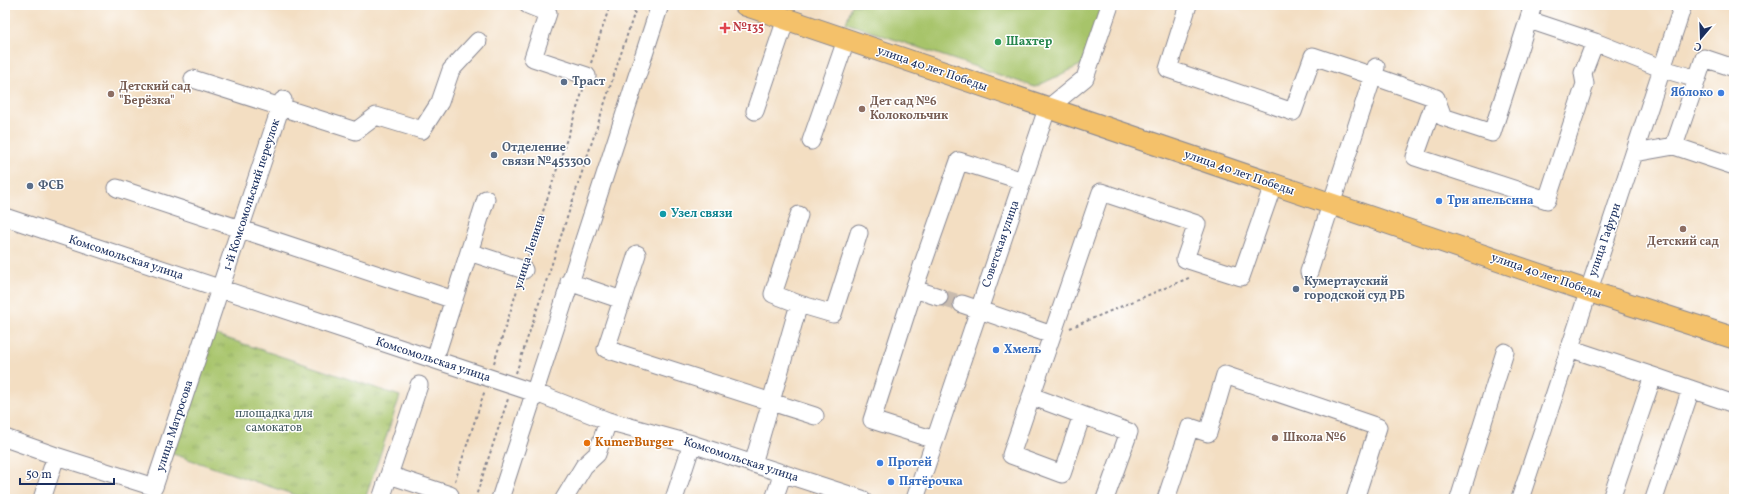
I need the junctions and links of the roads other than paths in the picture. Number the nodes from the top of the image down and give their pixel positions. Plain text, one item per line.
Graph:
1 (528, 5) edge
2 (660, 5) edge
3 (745, 5) edge
4 (1110, 5) edge
5 (1188, 5) edge
6 (1683, 5) edge
7 (1531, 12) edge
8 (786, 19) junction
9 (846, 40) junction
10 (478, 41) dead end
11 (1595, 42) junction
12 (1734, 68) edge
13 (1663, 69) junction
14 (1375, 72) junction
15 (587, 76) road end
16 (193, 79) dead end
17 (1697, 79) junction
18 (1436, 98) junction
19 (282, 104) junction
20 (1047, 109) junction
21 (755, 111) dead end
22 (811, 141) dead end
23 (1674, 146) junction
24 (1635, 153) junction
25 (1734, 166) edge
26 (1023, 182) junction
27 (1273, 184) junction
28 (117, 188) dead end
29 (486, 198) dead end
30 (1332, 204) junction
31 (799, 215) dead end
32 (5, 217) edge
33 (240, 230) junction
34 (859, 233) dead end
35 (469, 252) junction
36 (638, 254) dead end
37 (524, 270) road end
38 (1309, 272) dead end
39 (569, 282) junction
40 (221, 289) junction
41 (914, 289) junction
42 (1588, 291) junction
43 (939, 297) tunnel mouth
44 (454, 300) junction
45 (622, 300) junction
46 (799, 304) junction
47 (962, 304) tunnel mouth
48 (979, 309) junction
49 (1052, 335) junction
50 (1734, 338) edge
51 (1569, 348) junction
52 (438, 349) dead end
53 (1506, 352) dead end
54 (1653, 376) junction
55 (419, 385) dead end
56 (1691, 389) junction
57 (533, 393) junction
58 (1032, 396) junction
59 (771, 401) junction
60 (1734, 404) edge
61 (1082, 415) junction
62 (815, 416) dead end
63 (608, 421) junction
64 (5, 438) edge
65 (935, 440) junction
66 (692, 444) junction
67 (56, 456) junction
68 (753, 464) junction
69 (783, 473) junction
70 (389, 474) junction
71 (450, 495) road end
72 (42, 499) edge
73 (381, 499) edge
74 (501, 499) edge
75 (564, 499) edge
76 (674, 499) edge
77 (774, 499) edge
78 (862, 499) edge
79 (915, 499) edge
80 (1105, 499) edge
81 (1166, 499) edge
82 (1355, 499) edge
83 (1459, 499) edge
84 (1520, 499) edge
85 (1611, 499) edge
86 (1654, 499) edge

1 - 15 street
2 - 39 street
3 - 8 main road, улица 40 лет Победы
4 - 20 street
5 - 14 street
6 - 13 street, улица Гафури
7 - 11 street
7 - 18 street
8 - 9 main road, улица 40 лет Победы
8 - 21 street
9 - 20 main road, улица 40 лет Победы
9 - 22 street
10 - 19 street
11 - 13 street
11 - 18 street
12 - 17 street
13 - 17 street
13 - 24 street, улица Гафури
14 - 18 street
14 - 30 street
16 - 19 street
17 - 23 street
19 - 33 street, 1-й Комсомольский переулок
20 - 26 street, Советская улица
20 - 27 main road, улица 40 лет Победы
23 - 24 street
23 - 25 street
24 - 42 street, улица Гафури
26 - 41 street
26 - 48 street, Советская улица
27 - 30 main road, улица 40 лет Победы
27 - 49 street
28 - 33 street
29 - 35 street
30 - 38 street
30 - 42 main road, улица 40 лет Победы
31 - 46 street
32 - 40 street, Комсомольская улица
33 - 40 street, 1-й Комсомольский переулок
33 - 44 street
34 - 46 street
35 - 37 street
35 - 44 street
36 - 45 street
39 - 45 street
39 - 57 street
40 - 57 street, Комсомольская улица
40 - 67 street, улица Матросова
41 - 43 street
41 - 65 street
42 - 50 main road, улица 40 лет Победы
42 - 51 street, улица Гафури
44 - 52 street
45 - 59 street
46 - 59 street
47 - 48 street
48 - 49 street
48 - 65 street, Советская улица
49 - 58 street
51 - 54 street
51 - 84 street, улица Гафури
53 - 83 street
54 - 56 street
54 - 85 street
55 - 70 street
56 - 60 street
56 - 86 street
57 - 63 street, Комсомольская улица
57 - 74 street
58 - 61 street
58 - 61 street
59 - 62 street
59 - 68 street
61 - 80 street
63 - 66 street, Комсомольская улица
63 - 75 street
64 - 67 street, улица Матросова
65 - 79 street, Советская улица
66 - 68 street, Комсомольская улица
66 - 76 street
67 - 72 street
68 - 69 street, Комсомольская улица
69 - 77 street
69 - 78 street, Комсомольская улица
70 - 71 street
70 - 73 street
81 - 82 street

